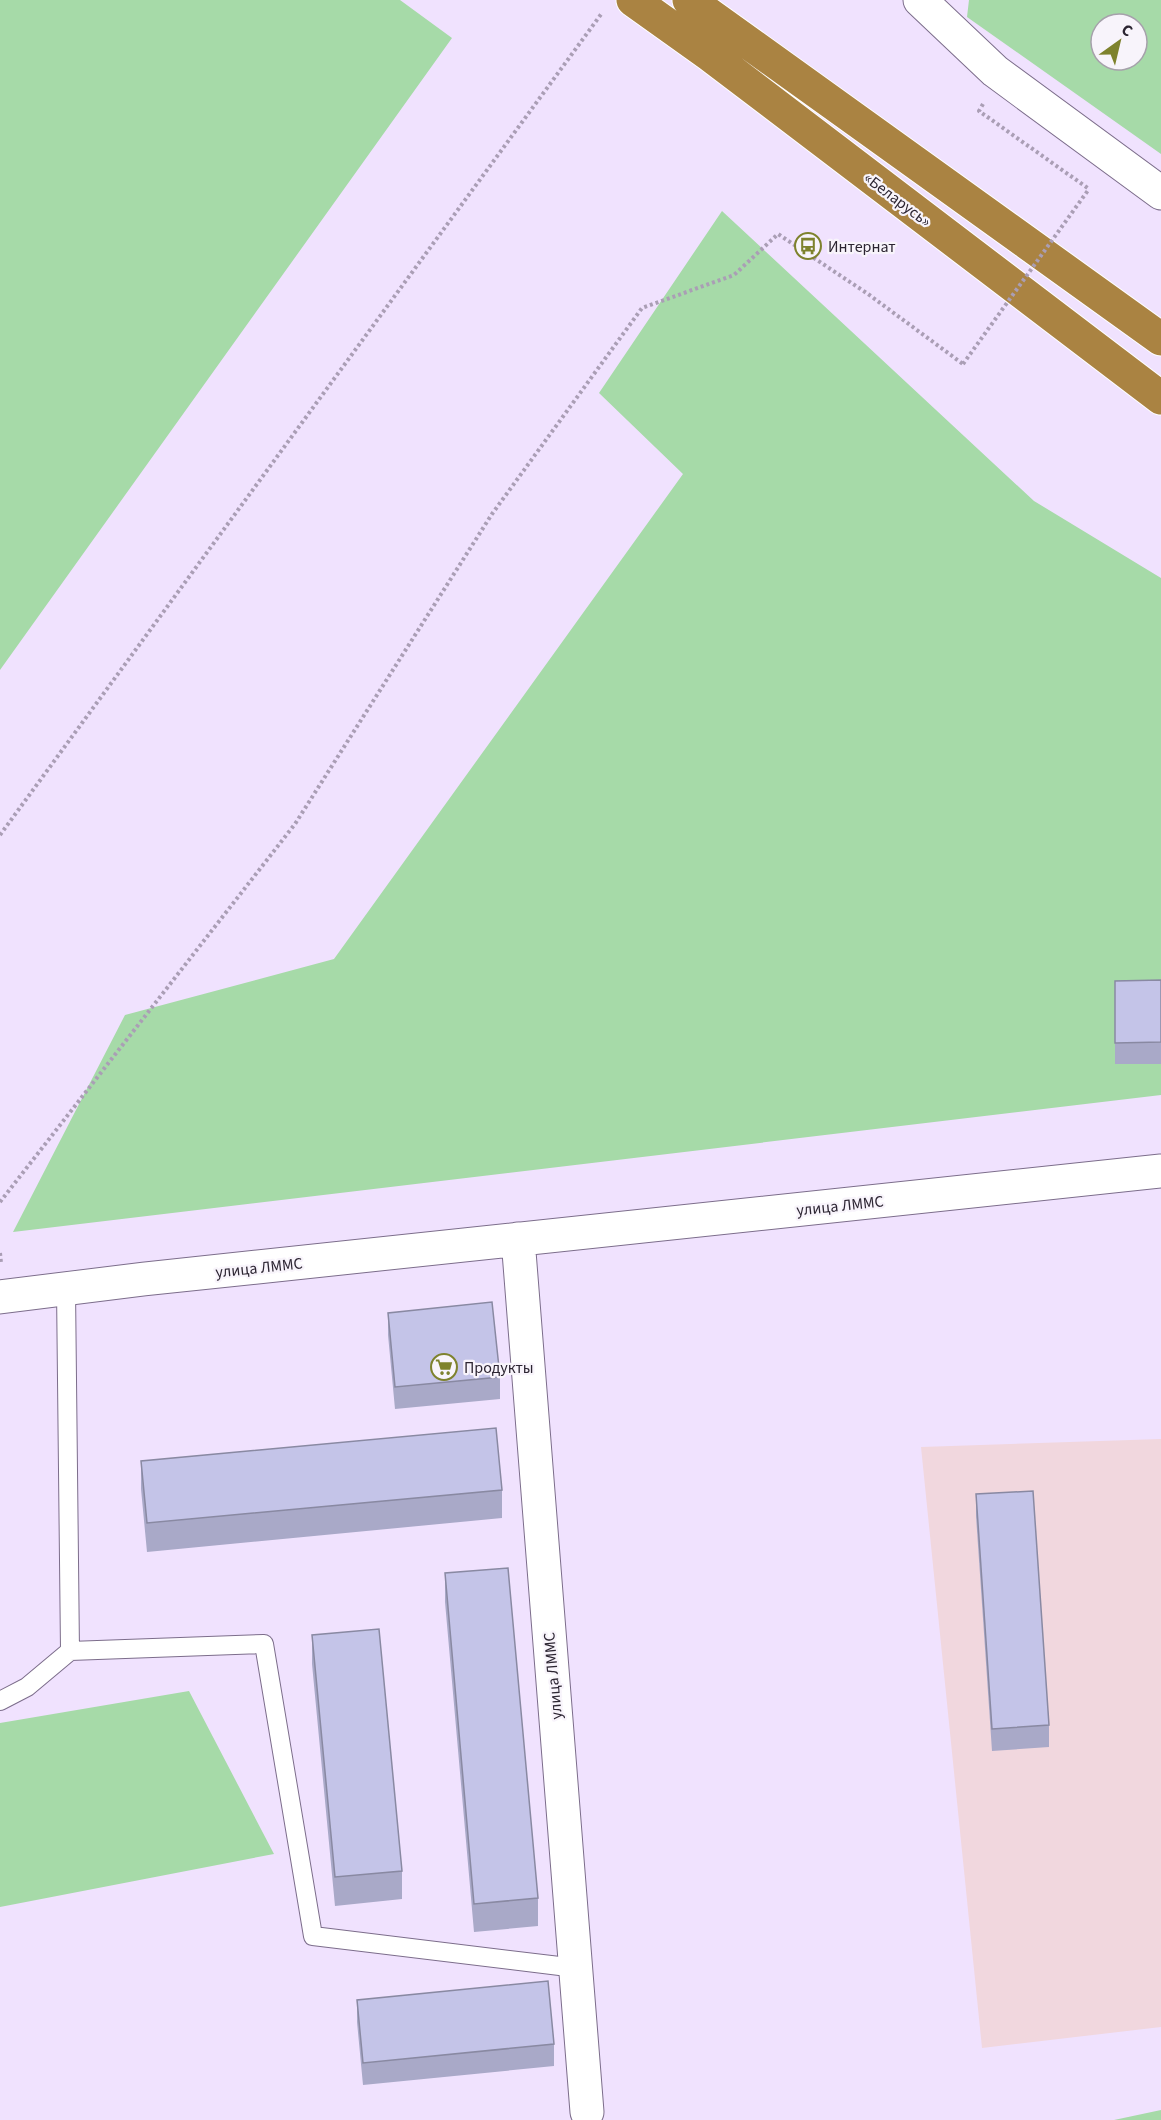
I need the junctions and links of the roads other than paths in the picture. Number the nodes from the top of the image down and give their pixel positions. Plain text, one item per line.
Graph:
1 (689, 0) edge
2 (920, 0) edge
3 (619, 5) edge
4 (1161, 193) edge
5 (1161, 339) edge
6 (1112, 363) junction
7 (1161, 398) edge
8 (1161, 403) edge
9 (1161, 1171) edge
10 (518, 1239) junction
11 (66, 1289) junction
12 (0, 1297) edge
13 (70, 1651) junction
14 (0, 1701) edge
15 (576, 1968) junction
16 (587, 2112) dead end

1 - 5 highway
2 - 4 street
3 - 6 highway, «Беларусь»
6 - 7 highway, «Беларусь»
6 - 8 street
9 - 10 street, улица ЛММС
10 - 11 street, улица ЛММС
10 - 15 street, улица ЛММС
11 - 12 street, улица ЛММС
11 - 13 lane
13 - 14 lane
13 - 15 lane
15 - 16 street, улица ЛММС

